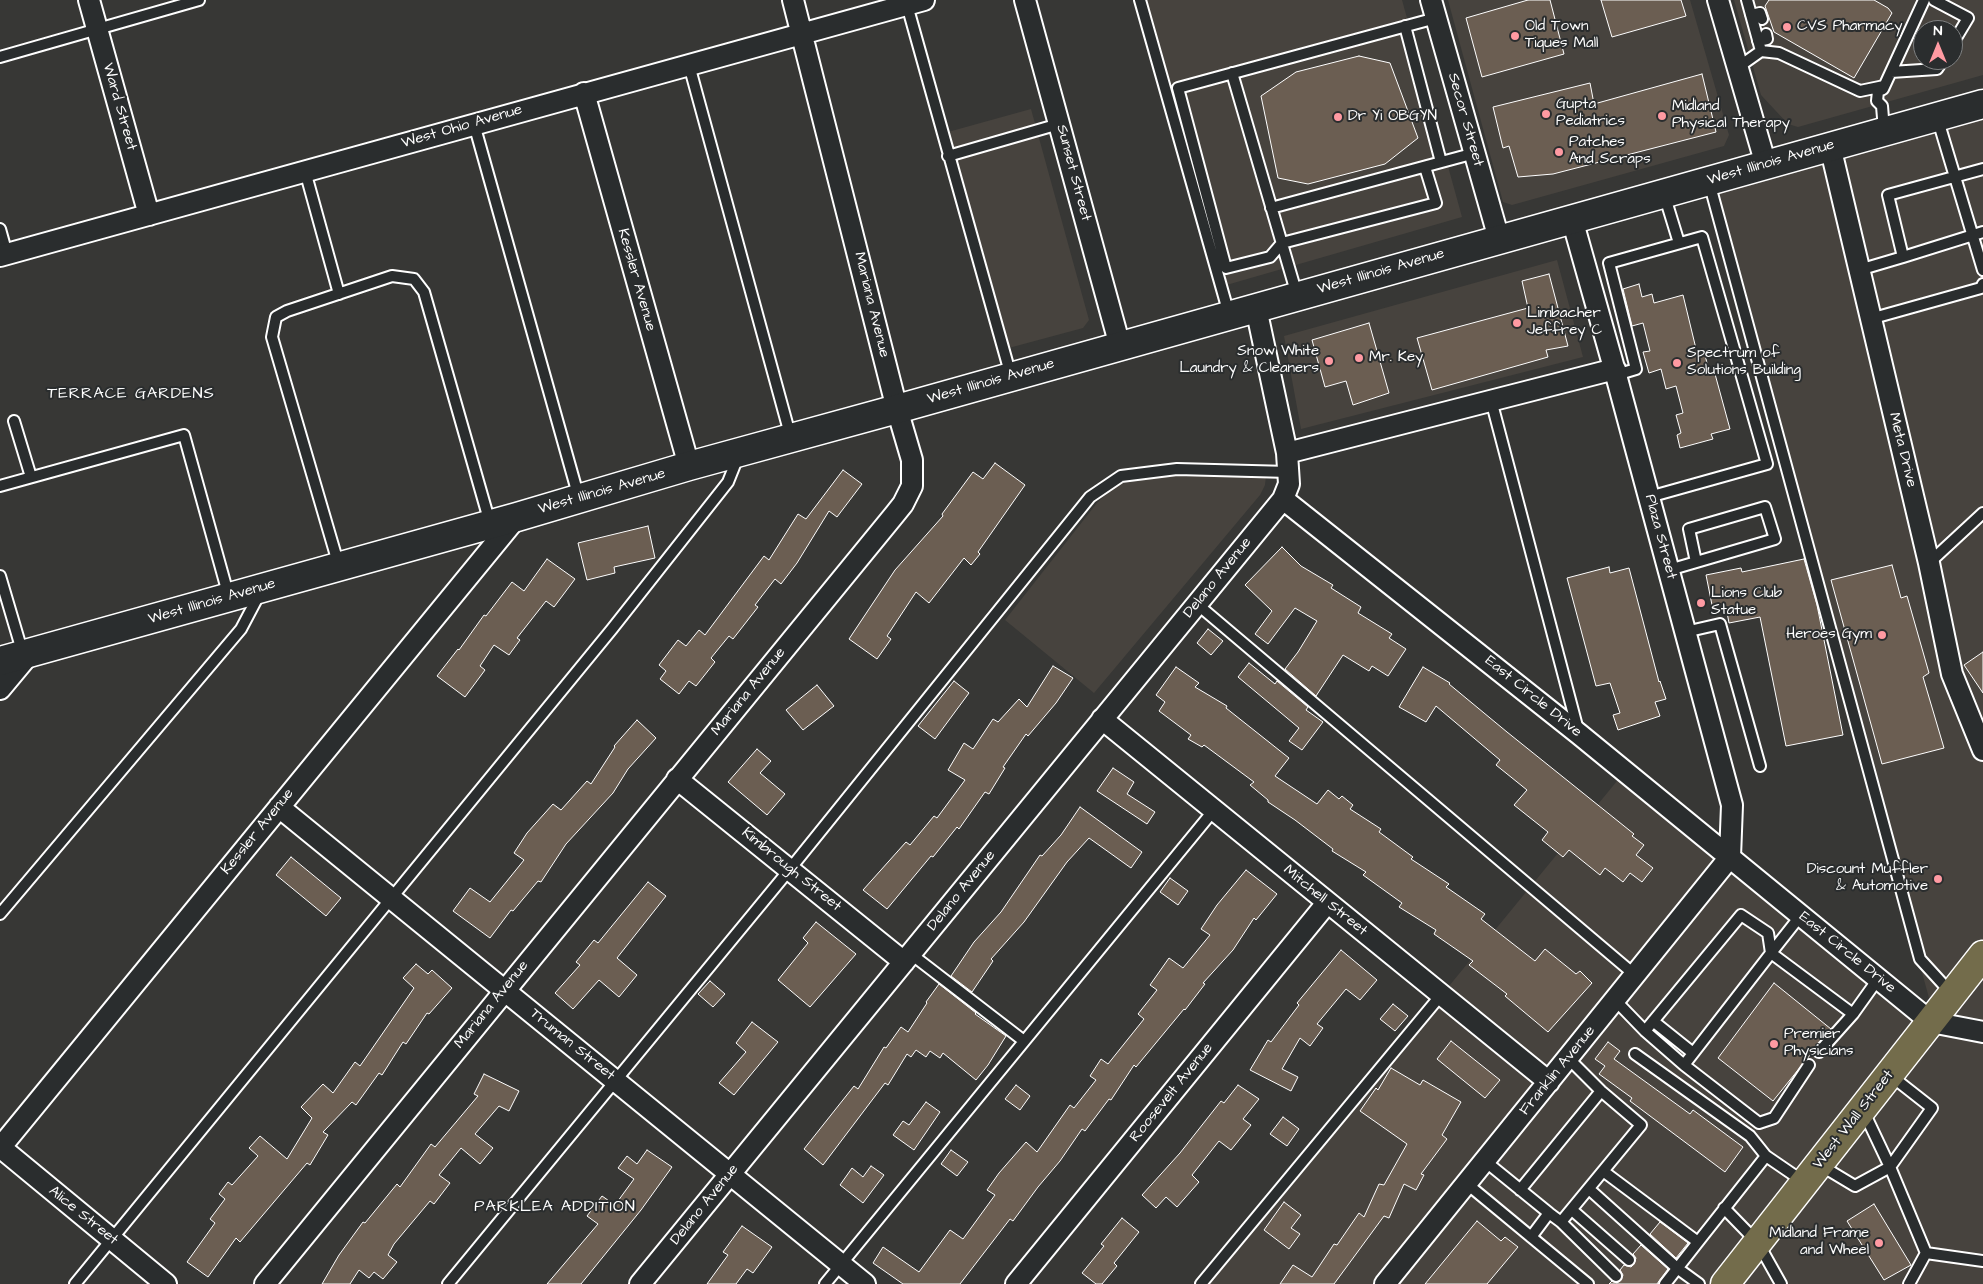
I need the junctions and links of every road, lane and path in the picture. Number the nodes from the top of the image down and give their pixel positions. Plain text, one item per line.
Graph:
1 (89, 0) edge
2 (199, 0) edge
3 (793, 0) edge
4 (1025, 0) edge
5 (1140, 0) edge
6 (1718, 0) edge
7 (1747, 0) edge
8 (1924, 0) edge
9 (1934, 0) edge
10 (916, 2) edge
11 (1433, 9) edge
12 (1751, 15) junction
13 (1762, 19) dead end
14 (1405, 26) junction
15 (1963, 26) edge
16 (97, 29) junction
17 (802, 34) junction
18 (1762, 42) junction
19 (0, 57) edge
20 (690, 65) junction
21 (1737, 68) junction
22 (1922, 70) edge
23 (1891, 72) junction
24 (1232, 73) junction
25 (1884, 87) junction
26 (584, 93) junction
27 (1983, 104) edge
28 (1937, 116) junction
29 (1883, 119) junction
30 (474, 124) junction
31 (1059, 124) junction
32 (1830, 146) junction
33 (1475, 153) junction
34 (948, 156) junction
35 (1441, 162) junction
36 (1766, 165) junction
37 (1424, 166) junction
38 (1983, 169) edge
39 (305, 171) junction
40 (1955, 176) junction
41 (1709, 181) junction
42 (1664, 193) junction
43 (1271, 208) junction
44 (148, 215) junction
45 (1572, 219) junction
46 (0, 229) edge
47 (1983, 232) edge
48 (1972, 235) junction
49 (1499, 239) junction
50 (1282, 243) junction
51 (1679, 243) junction
52 (4, 255) edge
53 (1903, 258) junction
54 (1859, 270) junction
55 (1983, 270) edge
56 (1982, 287) edge
57 (339, 294) junction
58 (1297, 296) junction
59 (1256, 308) junction
60 (1229, 316) junction
61 (1870, 319) junction
62 (1120, 346) junction
63 (1615, 372) junction
64 (1011, 376) junction
65 (1492, 400) junction
66 (897, 409) junction
67 (14, 421) dead end
68 (791, 438) junction
69 (741, 451) junction
70 (1288, 463) junction
71 (688, 466) junction
72 (31, 477) junction
73 (0, 486) edge
74 (1649, 497) junction
75 (579, 498) junction
76 (1284, 499) junction
77 (1983, 513) edge
78 (516, 517) junction
79 (490, 524) junction
80 (1696, 562) junction
81 (1929, 564) junction
82 (339, 566) junction
83 (1668, 570) junction
84 (0, 576) edge
85 (263, 587) junction
86 (229, 597) junction
87 (1197, 604) junction
88 (1685, 632) junction
89 (18, 656) edge
90 (0, 689) edge
91 (1102, 719) junction
92 (1579, 734) junction
93 (1983, 750) edge
94 (1760, 766) dead end
95 (678, 779) junction
96 (278, 807) junction
97 (1214, 810) junction
98 (1730, 857) junction
99 (790, 869) junction
100 (390, 898) junction
101 (1327, 903) junction
102 (0, 914) edge
103 (1801, 915) junction
104 (1771, 953) junction
105 (1983, 955) edge
106 (908, 958) junction
107 (1635, 975) junction
108 (1878, 979) junction
109 (504, 990) junction
110 (1952, 994) junction
111 (1441, 995) junction
112 (1614, 1000) junction
113 (1853, 1014) junction
114 (1653, 1021) junction
115 (1931, 1022) junction
116 (1645, 1031) junction
117 (1983, 1032) edge
118 (1024, 1041) junction
119 (1819, 1052) dead end
120 (1693, 1053) junction
121 (1635, 1054) dead end
122 (1568, 1058) junction
123 (1684, 1064) junction
124 (1809, 1064) dead end
125 (1890, 1074) junction
126 (615, 1080) junction
127 (1548, 1082) junction
128 (1601, 1091) junction
129 (1863, 1109) junction
130 (0, 1148) edge
131 (1766, 1156) junction
132 (1485, 1160) junction
133 (1890, 1167) junction
134 (1603, 1171) junction
135 (1812, 1173) junction
136 (730, 1174) junction
137 (1466, 1183) junction
138 (1589, 1189) junction
139 (1520, 1190) junction
140 (1724, 1208) junction
141 (1572, 1210) junction
142 (1549, 1213) junction
143 (1560, 1222) junction
144 (1531, 1236) junction
145 (111, 1239) junction
146 (1698, 1242) junction
147 (1758, 1243) junction
148 (1926, 1253) junction
149 (1629, 1260) dead end
150 (1983, 1261) edge
151 (841, 1265) junction
152 (1677, 1268) junction
153 (1616, 1276) dead end
154 (75, 1284) edge
155 (166, 1284) edge
156 (265, 1284) edge
157 (448, 1284) edge
158 (640, 1284) edge
159 (825, 1284) edge
160 (865, 1284) edge
161 (1016, 1284) edge
162 (1201, 1284) edge
163 (1385, 1284) edge
164 (1588, 1284) edge
165 (1664, 1284) edge
166 (1699, 1284) edge
167 (1725, 1284) edge
168 (1781, 1284) edge
169 (1909, 1284) edge

1 - 16 street, Ward Street
2 - 16 lane
3 - 17 street, Mariana Avenue
4 - 31 street, Sunset Street
5 - 60 lane
6 - 21 street
7 - 12 lane
8 - 23 lane
9 - 15 lane
10 - 17 street, West Ohio Avenue
10 - 34 lane
11 - 14 lane
11 - 33 street, Secor Street
12 - 13 lane
12 - 18 lane
14 - 24 lane
14 - 35 lane
16 - 19 lane
16 - 44 street, Ward Street
17 - 20 street, West Ohio Avenue
17 - 66 street, Mariana Avenue
18 - 21 lane
18 - 25 lane
20 - 26 street, West Ohio Avenue
20 - 68 lane
21 - 36 street
22 - 23 lane
23 - 25 lane
24 - 43 lane
24 - 50 lane
25 - 29 lane
26 - 30 street, West Ohio Avenue
26 - 71 street, Kessler Avenue
27 - 28 main road, West Illinois Avenue
28 - 29 main road, West Illinois Avenue
28 - 40 lane
29 - 32 main road, West Illinois Avenue
30 - 39 street, West Ohio Avenue
30 - 75 lane
31 - 34 lane
31 - 62 street, Sunset Street
32 - 36 main road, West Illinois Avenue
32 - 54 street, Meta Drive
33 - 35 lane
33 - 49 street, Secor Street
34 - 64 lane
35 - 37 lane
36 - 41 main road, West Illinois Avenue
37 - 43 lane
37 - 50 lane
38 - 40 lane
39 - 44 street, West Ohio Avenue
39 - 57 lane
40 - 48 lane
40 - 53 lane
41 - 42 main road, West Illinois Avenue
41 - 110 lane
42 - 45 main road, West Illinois Avenue
42 - 51 lane
43 - 50 lane
44 - 52 street, West Ohio Avenue
45 - 49 main road, West Illinois Avenue
45 - 63 street, Plaza Street
46 - 52 lane
47 - 48 lane
48 - 53 lane
48 - 55 lane
49 - 58 main road, West Illinois Avenue
50 - 58 lane
51 - 63 lane
51 - 74 lane
53 - 54 lane
54 - 61 street, Meta Drive
56 - 61 lane
57 - 79 lane
57 - 82 lane
58 - 59 main road, West Illinois Avenue
59 - 60 main road, West Illinois Avenue
59 - 70 street
60 - 62 main road, West Illinois Avenue
61 - 81 street, Meta Drive
62 - 64 main road, West Illinois Avenue
63 - 65 street
63 - 74 street, Plaza Street
64 - 66 main road, West Illinois Avenue
65 - 70 street
65 - 92 lane
66 - 68 main road, West Illinois Avenue
66 - 95 street, Mariana Avenue
67 - 72 lane
68 - 69 main road, West Illinois Avenue
69 - 71 main road, West Illinois Avenue
69 - 100 lane
70 - 76 street
70 - 99 lane
71 - 75 main road, West Illinois Avenue
72 - 73 lane
72 - 86 lane
74 - 83 street, Plaza Street
75 - 78 main road, West Illinois Avenue
76 - 87 street, Delano Avenue
76 - 92 street, East Circle Drive
77 - 81 lane
78 - 79 main road, West Illinois Avenue
78 - 96 street, Kessler Avenue
79 - 82 main road, West Illinois Avenue
80 - 80 lane
80 - 83 lane
81 - 93 street, Meta Drive
82 - 85 main road, West Illinois Avenue
83 - 88 street, Plaza Street
84 - 89 lane
85 - 86 main road, West Illinois Avenue
85 - 102 lane
86 - 89 main road, West Illinois Avenue
87 - 91 street, Delano Avenue
87 - 107 lane
88 - 94 lane
88 - 98 street, Plaza Street
89 - 90 street
91 - 97 street, Mitchell Street
91 - 106 street, Delano Avenue
92 - 98 street, East Circle Drive
95 - 99 street, Kimbrough Street
95 - 109 street, Mariana Avenue
96 - 100 street, Truman Street
96 - 130 street, Kessler Avenue
97 - 101 street, Mitchell Street
97 - 118 lane
98 - 103 street, East Circle Drive
98 - 107 street, Franklin Avenue
99 - 106 street, Kimbrough Street
99 - 126 lane
100 - 109 street, Truman Street
100 - 145 lane
101 - 111 street, Mitchell Street
101 - 161 street, Roosevelt Avenue
103 - 104 lane
103 - 108 street, East Circle Drive
104 - 113 lane
104 - 114 lane
104 - 120 lane
105 - 110 main road, West Wall Street
106 - 118 lane
106 - 136 street, Delano Avenue
107 - 112 street, Franklin Avenue
108 - 113 lane
108 - 115 street, East Circle Drive
109 - 126 street, Truman Street
109 - 156 street, Mariana Avenue
110 - 115 main road, West Wall Street
111 - 127 street, Mitchell Street
111 - 162 lane
112 - 116 lane
112 - 122 street, Franklin Avenue
113 - 119 lane
114 - 116 lane
114 - 120 lane
115 - 117 street
115 - 125 main road, West Wall Street
116 - 123 lane
118 - 151 lane
120 - 123 lane
121 - 131 lane
122 - 127 street, Franklin Avenue
122 - 128 lane
123 - 124 lane
125 - 129 main road, West Wall Street
125 - 133 lane
126 - 136 street, Truman Street
126 - 157 lane
127 - 132 street, Franklin Avenue
128 - 134 lane
128 - 139 lane
129 - 133 lane
129 - 135 main road, West Wall Street
130 - 145 street, Alice Street
131 - 135 lane
131 - 140 lane
132 - 137 street, Franklin Avenue
132 - 139 lane
133 - 135 lane
133 - 148 lane
134 - 138 lane
134 - 146 lane
135 - 147 main road, West Wall Street
136 - 151 street, Truman Street
136 - 158 street, Delano Avenue
137 - 144 lane
137 - 163 street, Franklin Avenue
138 - 141 lane
138 - 152 lane
139 - 142 lane
140 - 146 lane
140 - 147 lane
141 - 143 lane
141 - 149 lane
142 - 143 lane
142 - 144 lane
143 - 153 lane
144 - 164 lane
145 - 154 lane
145 - 155 street, Alice Street
146 - 152 lane
147 - 167 main road, West Wall Street
147 - 168 lane
148 - 150 lane
148 - 169 lane
151 - 159 lane
151 - 160 street, Truman Street
152 - 165 lane
152 - 166 lane

